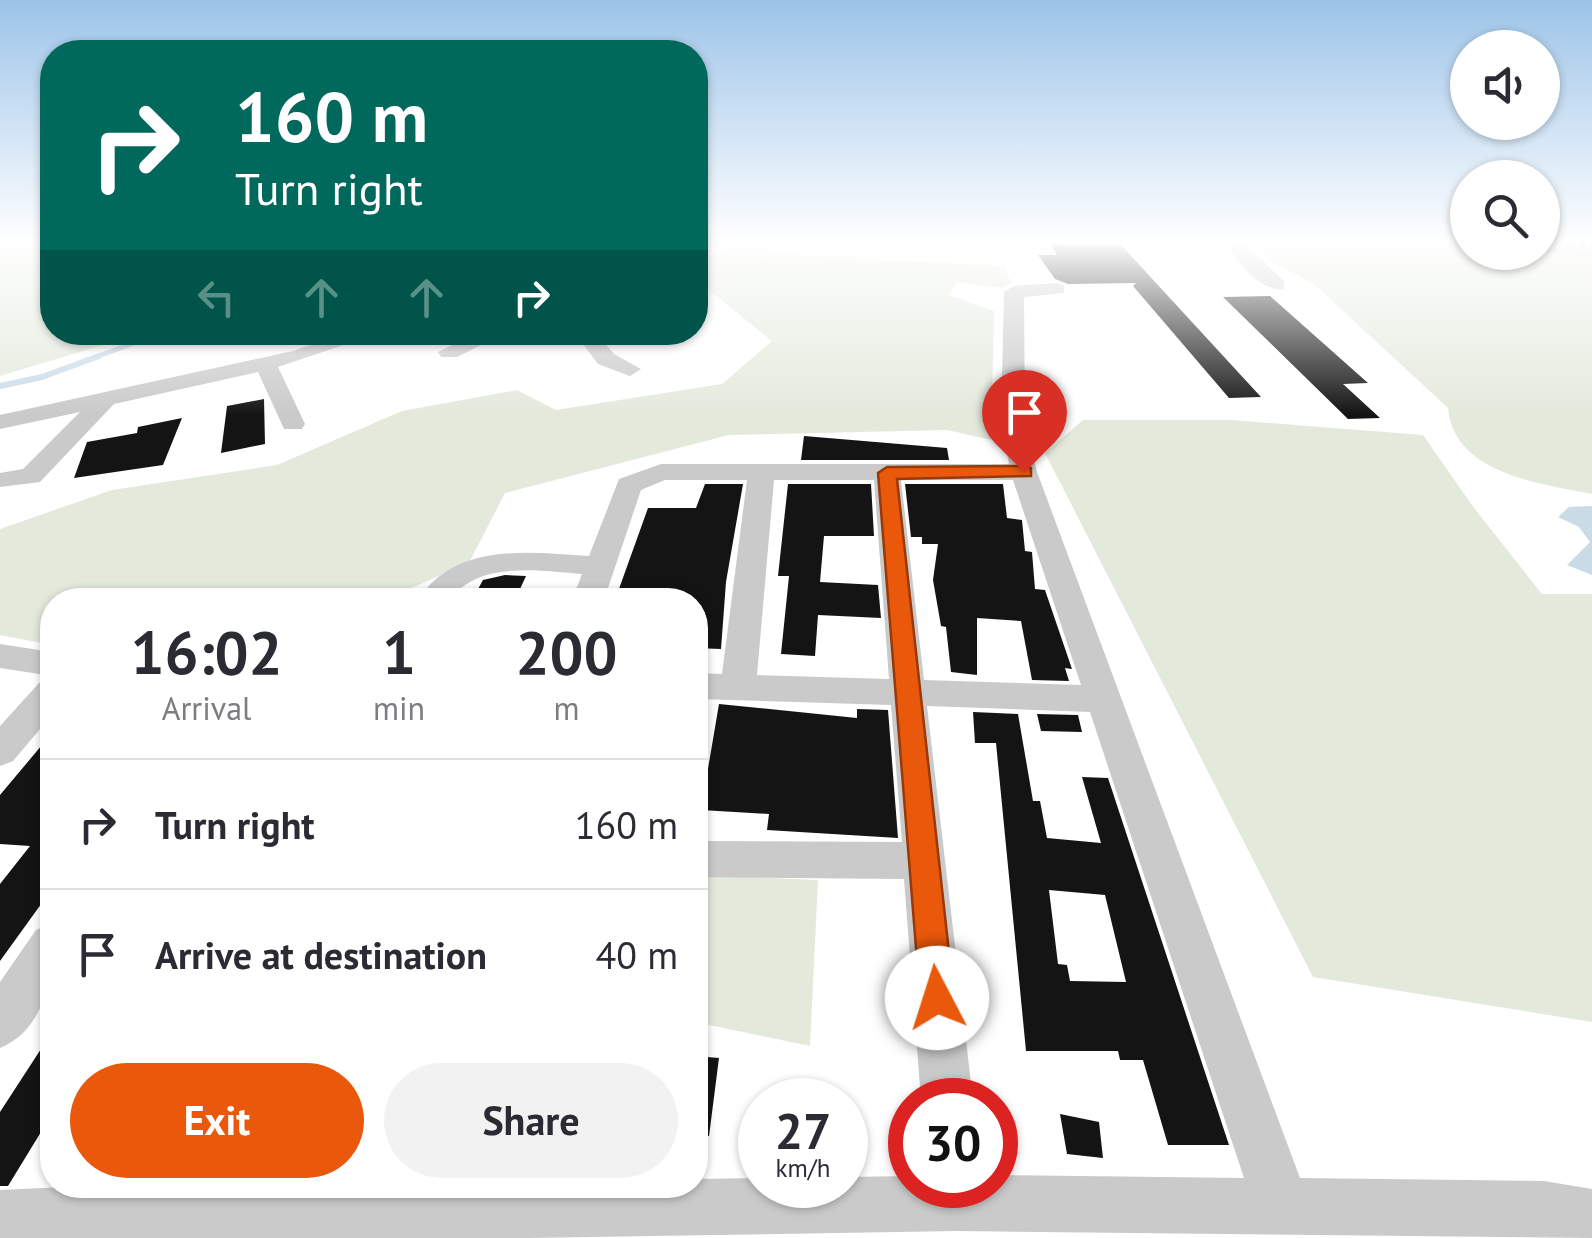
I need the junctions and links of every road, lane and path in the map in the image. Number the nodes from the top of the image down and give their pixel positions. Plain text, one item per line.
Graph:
1 (1014, 299) edge
2 (327, 345) edge
3 (466, 345) edge
4 (595, 345) edge
5 (449, 352) dead end
6 (265, 363) junction
7 (630, 369) dead end
8 (108, 396) junction
9 (0, 422) edge
10 (293, 424) dead end
11 (761, 472) junction
12 (1024, 472) junction
13 (887, 473) junction
14 (5, 480) dead end
15 (594, 583) edge
16 (440, 588) edge
17 (0, 656) edge
18 (40, 662) edge
19 (708, 686) edge
20 (738, 687) junction
21 (908, 692) junction
22 (1104, 699) junction
23 (40, 706) edge
24 (0, 751) edge
25 (708, 860) edge
26 (924, 861) junction
27 (40, 964) edge
28 (0, 1024) edge
29 (945, 1078) edge
30 (888, 1195) edge
31 (708, 1196) edge
32 (1018, 1196) edge
33 (542, 1198) edge
34 (128, 1202) edge
35 (1282, 1206) junction
36 (1592, 1217) edge
37 (0, 1218) edge

1 - 12 street
2 - 6 street
3 - 5 street
4 - 7 street
6 - 8 street
6 - 10 street
8 - 9 street
8 - 14 street
11 - 13 street
11 - 15 street
11 - 20 street
12 - 13 street
12 - 22 street
13 - 21 street
15 - 16 street
17 - 18 street
19 - 20 street
20 - 21 street
21 - 22 street
21 - 26 street
22 - 35 street
23 - 24 street
25 - 26 street
26 - 29 street
27 - 28 street
30 - 31 street
32 - 35 street
33 - 34 street
34 - 37 street
35 - 36 street

